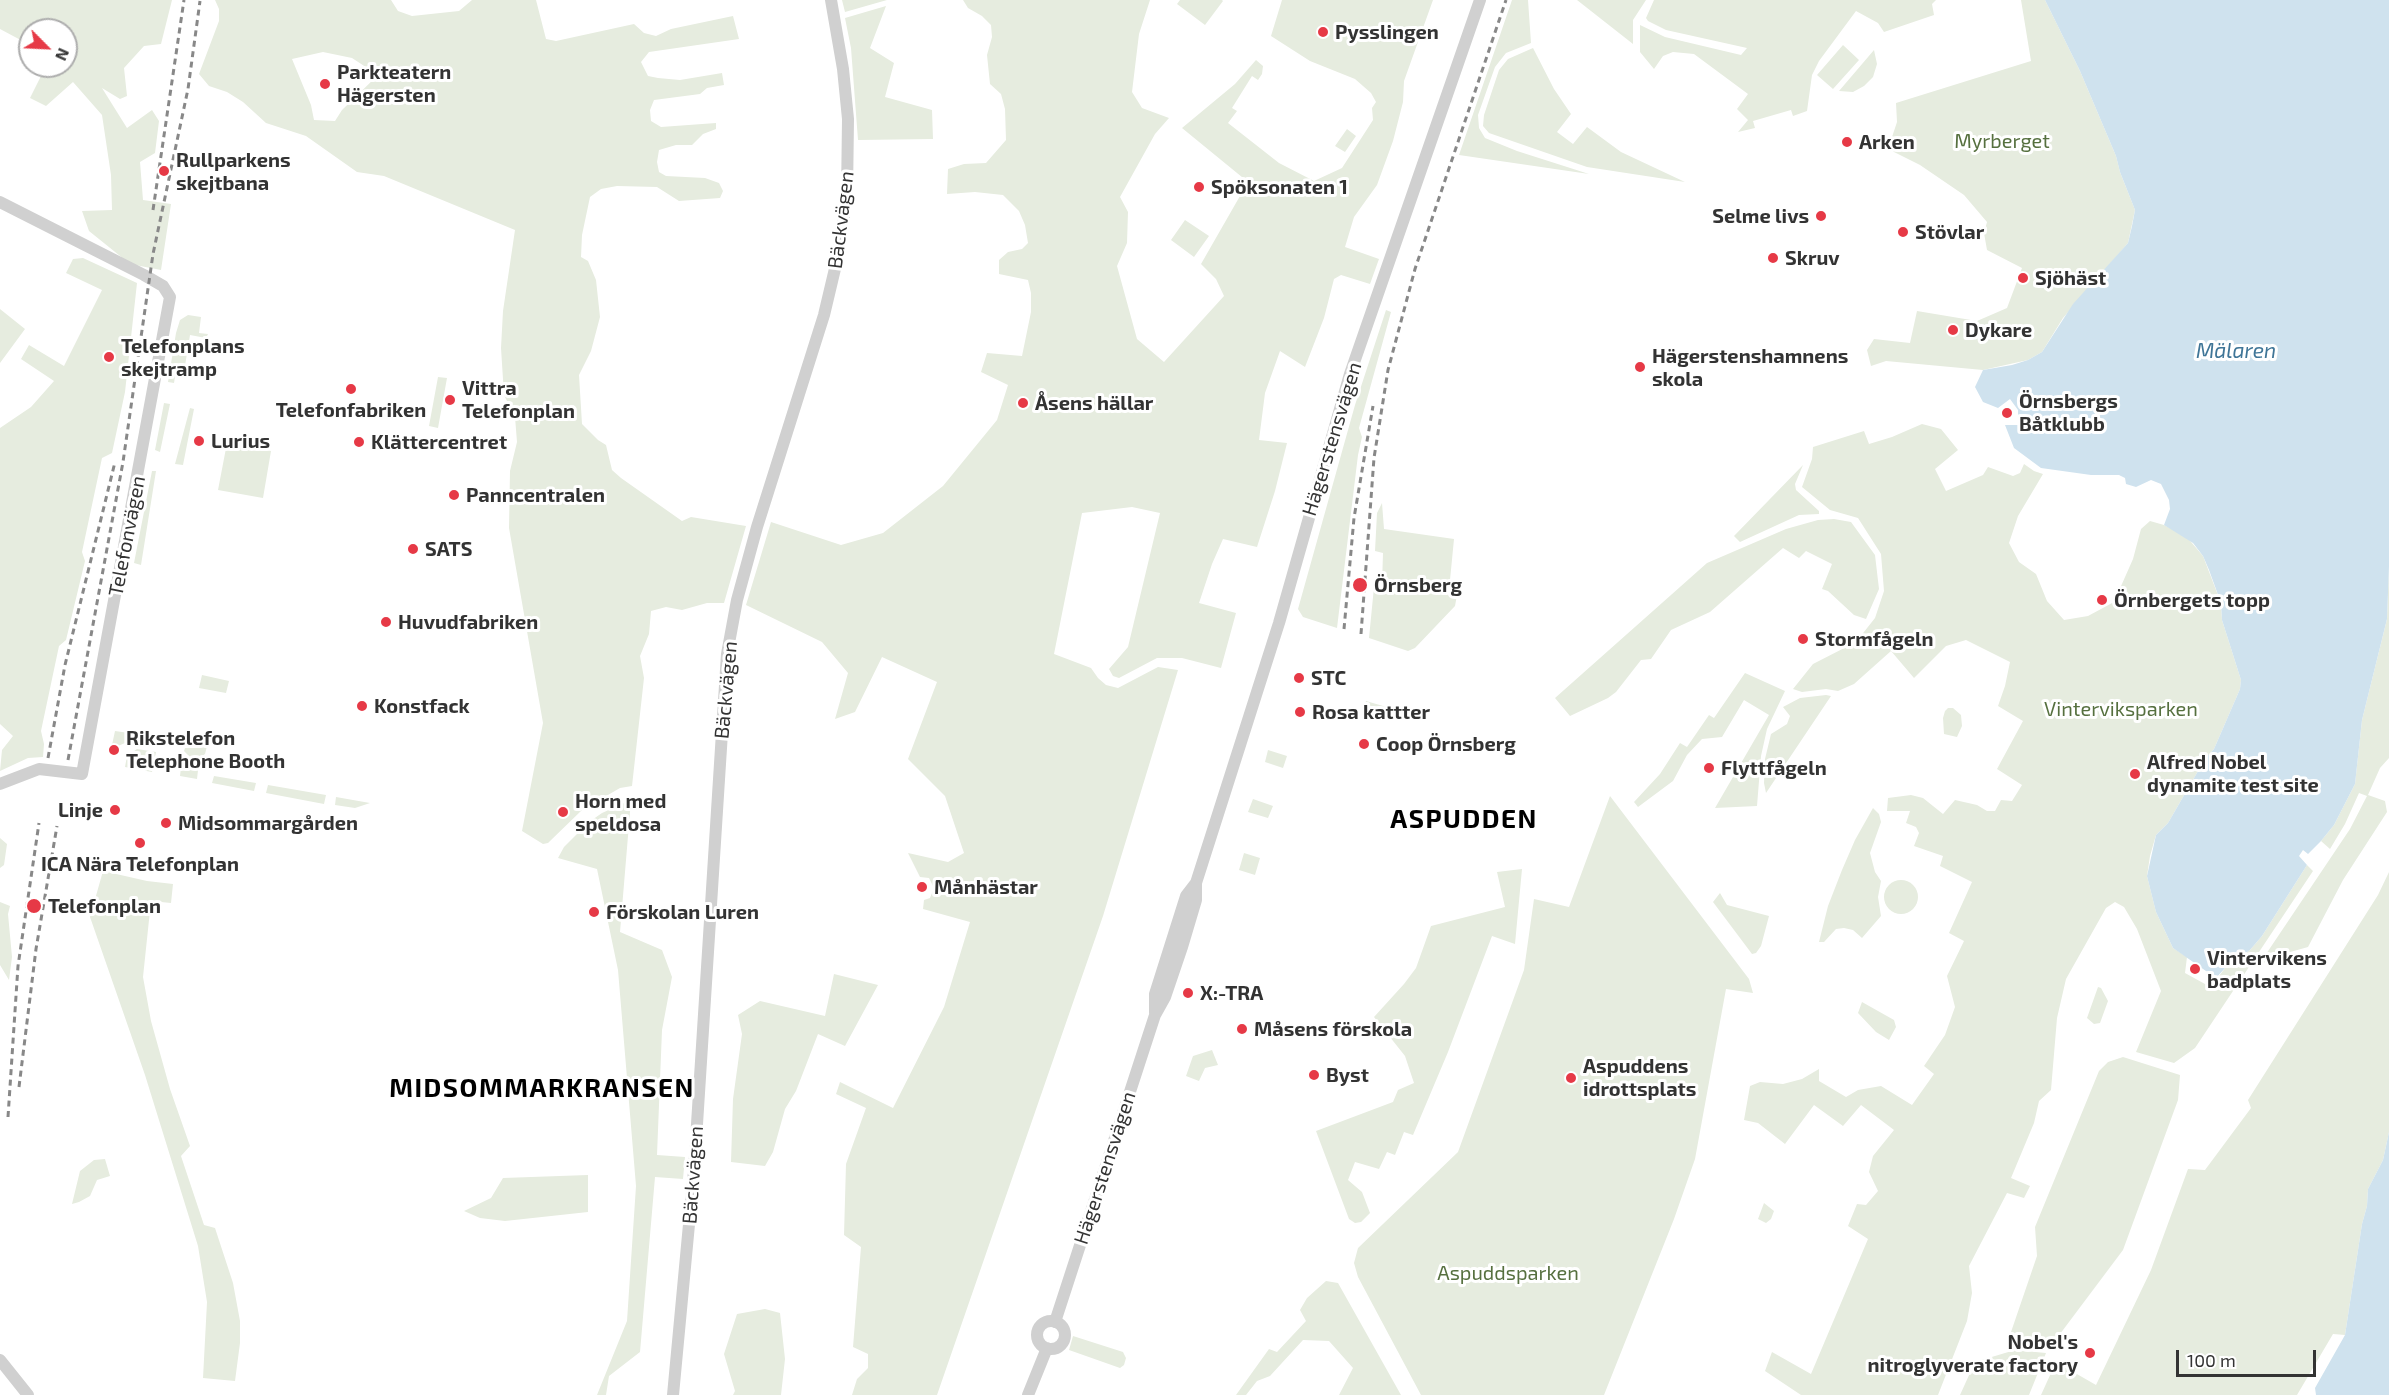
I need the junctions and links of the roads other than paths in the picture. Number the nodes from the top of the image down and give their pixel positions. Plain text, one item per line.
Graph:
1 (831, 0) edge
2 (1480, 0) edge
3 (0, 202) edge
4 (0, 784) edge
5 (1055, 1322) junction
6 (1047, 1348) junction
7 (0, 1360) edge
8 (28, 1395) edge
9 (673, 1395) edge
10 (1028, 1395) edge

1 - 9 street, Bäckvägen
2 - 5 street, Hägerstensvägen
3 - 4 street, Telefonvägen
5 - 6 street, Hägerstensvägen
5 - 6 street, Hägerstensvägen
6 - 10 street, Hägerstensvägen
7 - 8 street

